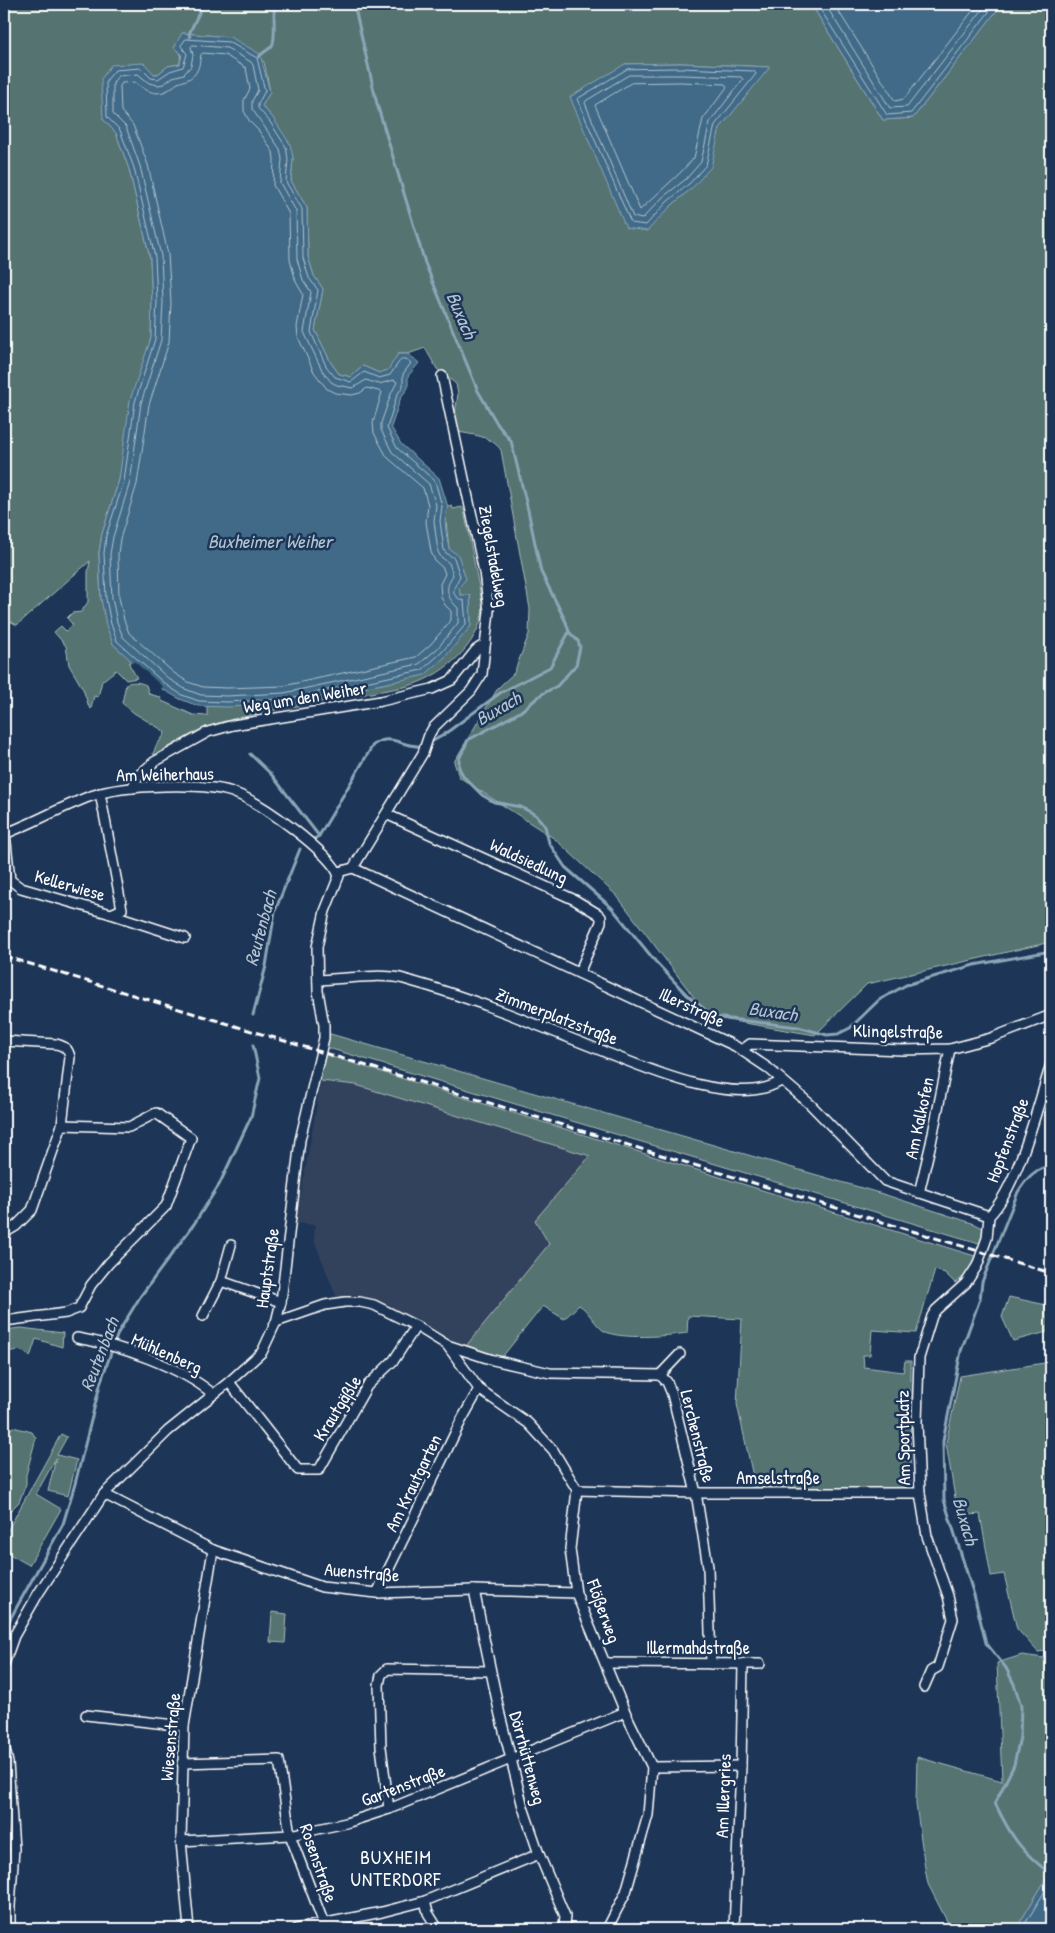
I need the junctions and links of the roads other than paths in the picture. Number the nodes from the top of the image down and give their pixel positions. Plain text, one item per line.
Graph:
1 (442, 376) dead end
2 (485, 644) junction
3 (132, 788) junction
4 (100, 793) junction
5 (386, 814) junction
6 (4, 834) edge
7 (353, 868) junction
8 (338, 872) junction
9 (111, 914) junction
10 (185, 938) dead end
11 (579, 973) junction
12 (318, 980) junction
13 (1051, 1015) edge
14 (4, 1041) edge
15 (950, 1048) junction
16 (742, 1050) junction
17 (1051, 1064) edge
18 (781, 1081) junction
19 (62, 1125) junction
20 (919, 1193) junction
21 (988, 1220) junction
22 (4, 1233) edge
23 (231, 1245) dead end
24 (221, 1280) junction
25 (281, 1302) junction
26 (203, 1316) dead end
27 (4, 1321) edge
28 (276, 1322) junction
29 (416, 1326) junction
30 (77, 1338) dead end
31 (447, 1345) junction
32 (680, 1354) dead end
33 (660, 1375) junction
34 (229, 1382) junction
35 (480, 1389) junction
36 (213, 1394) junction
37 (577, 1490) junction
38 (920, 1492) junction
39 (696, 1493) junction
40 (104, 1494) junction
41 (213, 1550) junction
42 (474, 1590) junction
43 (377, 1593) junction
44 (576, 1593) junction
45 (606, 1663) junction
46 (4, 1664) edge
47 (711, 1664) junction
48 (743, 1664) junction
49 (760, 1664) dead end
50 (490, 1671) junction
51 (924, 1687) dead end
52 (625, 1712) junction
53 (86, 1715) dead end
54 (184, 1726) junction
55 (4, 1744) edge
56 (511, 1759) junction
57 (182, 1763) junction
58 (741, 1766) junction
59 (652, 1768) junction
60 (389, 1809) junction
61 (290, 1835) junction
62 (181, 1841) junction
63 (539, 1854) junction
64 (425, 1901) junction
65 (324, 1924) junction
66 (10, 1929) edge
67 (189, 1929) edge
68 (296, 1929) edge
69 (438, 1929) edge
70 (564, 1929) edge
71 (607, 1929) edge
72 (734, 1929) edge

1 - 2 street, Ziegelstadelweg
2 - 3 street, Weg um den Weiher
2 - 5 street, Ziegelstadelweg
3 - 4 street, Am Weiherhaus
3 - 8 street, Am Weiherhaus
4 - 6 street, Am Weiherhaus
4 - 9 street, Kellerwiese
5 - 7 street, Ziegelstadelweg
5 - 11 street, Waldsiedlung
6 - 9 street, Kellerwiese
7 - 8 street
7 - 11 street, Illerstraße
8 - 12 street, Hauptstraße
9 - 10 street, Kellerwiese
11 - 16 street, Illerstraße
12 - 18 street, Zimmerplatzstraße
12 - 25 street, Hauptstraße
13 - 15 street, Klingelstraße
14 - 19 street
15 - 16 street, Klingelstraße
15 - 20 street, Am Kalkofen
16 - 18 street, Illerstraße
17 - 21 street, Hopfenstraße
18 - 20 street, Illerstraße
19 - 22 street
19 - 27 street
20 - 21 street, Illerstraße
21 - 38 street, Am Sportplatz
23 - 24 street
24 - 25 street
24 - 26 street
25 - 28 street, Hauptstraße
28 - 29 street
28 - 34 street, Hauptstraße
29 - 31 street
29 - 34 street, Krautgäßle
30 - 36 street, Mühlenberg
31 - 33 street, Lerchenstraße
31 - 35 street
32 - 33 street
33 - 39 street, Lerchenstraße
34 - 36 street, Hauptstraße
35 - 37 street
35 - 43 street, Am Krautgarten
36 - 40 street, Hauptstraße
37 - 39 street, Amselstraße
37 - 44 street, Flößerweg
38 - 39 street, Amselstraße
38 - 51 street, Am Sportplatz
39 - 47 street, Lerchenstraße
40 - 41 street, Auenstraße
40 - 46 street, Hauptstraße
41 - 43 street, Auenstraße
41 - 54 street, Wiesenstraße
42 - 43 street, Auenstraße
42 - 44 street, Auenstraße
42 - 50 street, Dörrhüttenweg
44 - 45 street, Flößerweg
45 - 47 street, Illermahdstraße
45 - 52 street, Flößerweg
47 - 48 street, Illermahdstraße
48 - 49 street, Illermahdstraße
48 - 58 street, Am Illergries
50 - 56 street, Dörrhüttenweg
50 - 60 street
52 - 56 street, Gartenstraße
52 - 59 street, Flößerweg
53 - 54 street
54 - 57 street, Wiesenstraße
55 - 66 street
56 - 60 street, Gartenstraße
56 - 63 street, Dörrhüttenweg
57 - 61 street, Rosenstraße
57 - 62 street, Wiesenstraße
58 - 59 street
58 - 72 street, Am Illergries
59 - 71 street
60 - 61 street, Gartenstraße
61 - 62 street, Gartenstraße
61 - 65 street, Rosenstraße
62 - 67 street, Wiesenstraße
63 - 64 street
63 - 70 street, Dörrhüttenweg
64 - 65 street
64 - 69 street
65 - 68 street

